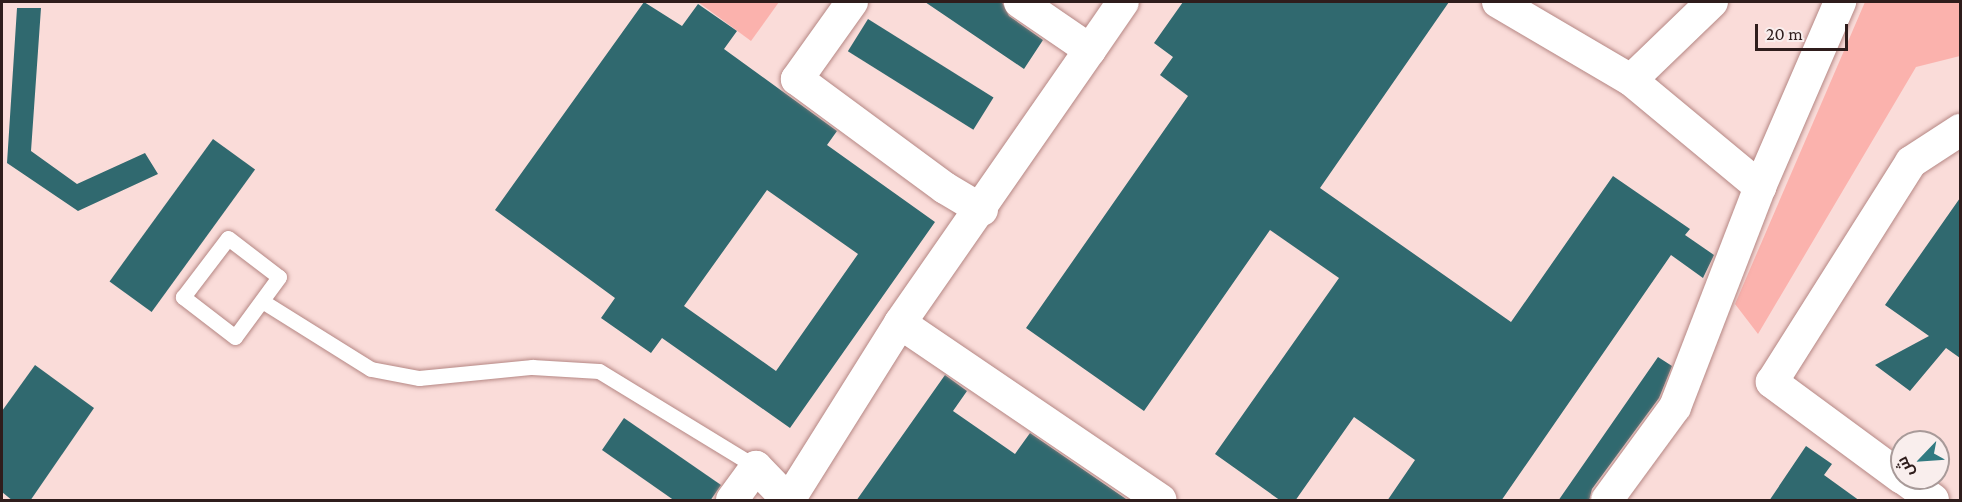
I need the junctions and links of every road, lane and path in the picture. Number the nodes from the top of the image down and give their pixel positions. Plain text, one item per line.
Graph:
1 (852, 2) edge
2 (1020, 2) edge
3 (1122, 2) edge
4 (1498, 2) edge
5 (1712, 2) edge
6 (1840, 2) edge
7 (1090, 50) junction
8 (1631, 80) junction
9 (1960, 130) edge
10 (1760, 187) junction
11 (982, 210) junction
12 (262, 301) junction
13 (900, 323) junction
14 (756, 467) junction
15 (1890, 469) edge
16 (1918, 490) edge
17 (732, 501) edge
18 (789, 501) edge
19 (1160, 501) edge
20 (1607, 501) edge
21 (1933, 501) edge

1 - 11 street
2 - 7 street
3 - 7 street
4 - 8 street
5 - 8 street
6 - 10 street
7 - 11 street
8 - 10 street
9 - 15 street
10 - 20 street
11 - 13 street
12 - 12 lane
12 - 14 lane
13 - 18 street
13 - 19 street
14 - 17 street
14 - 18 street
16 - 21 street

